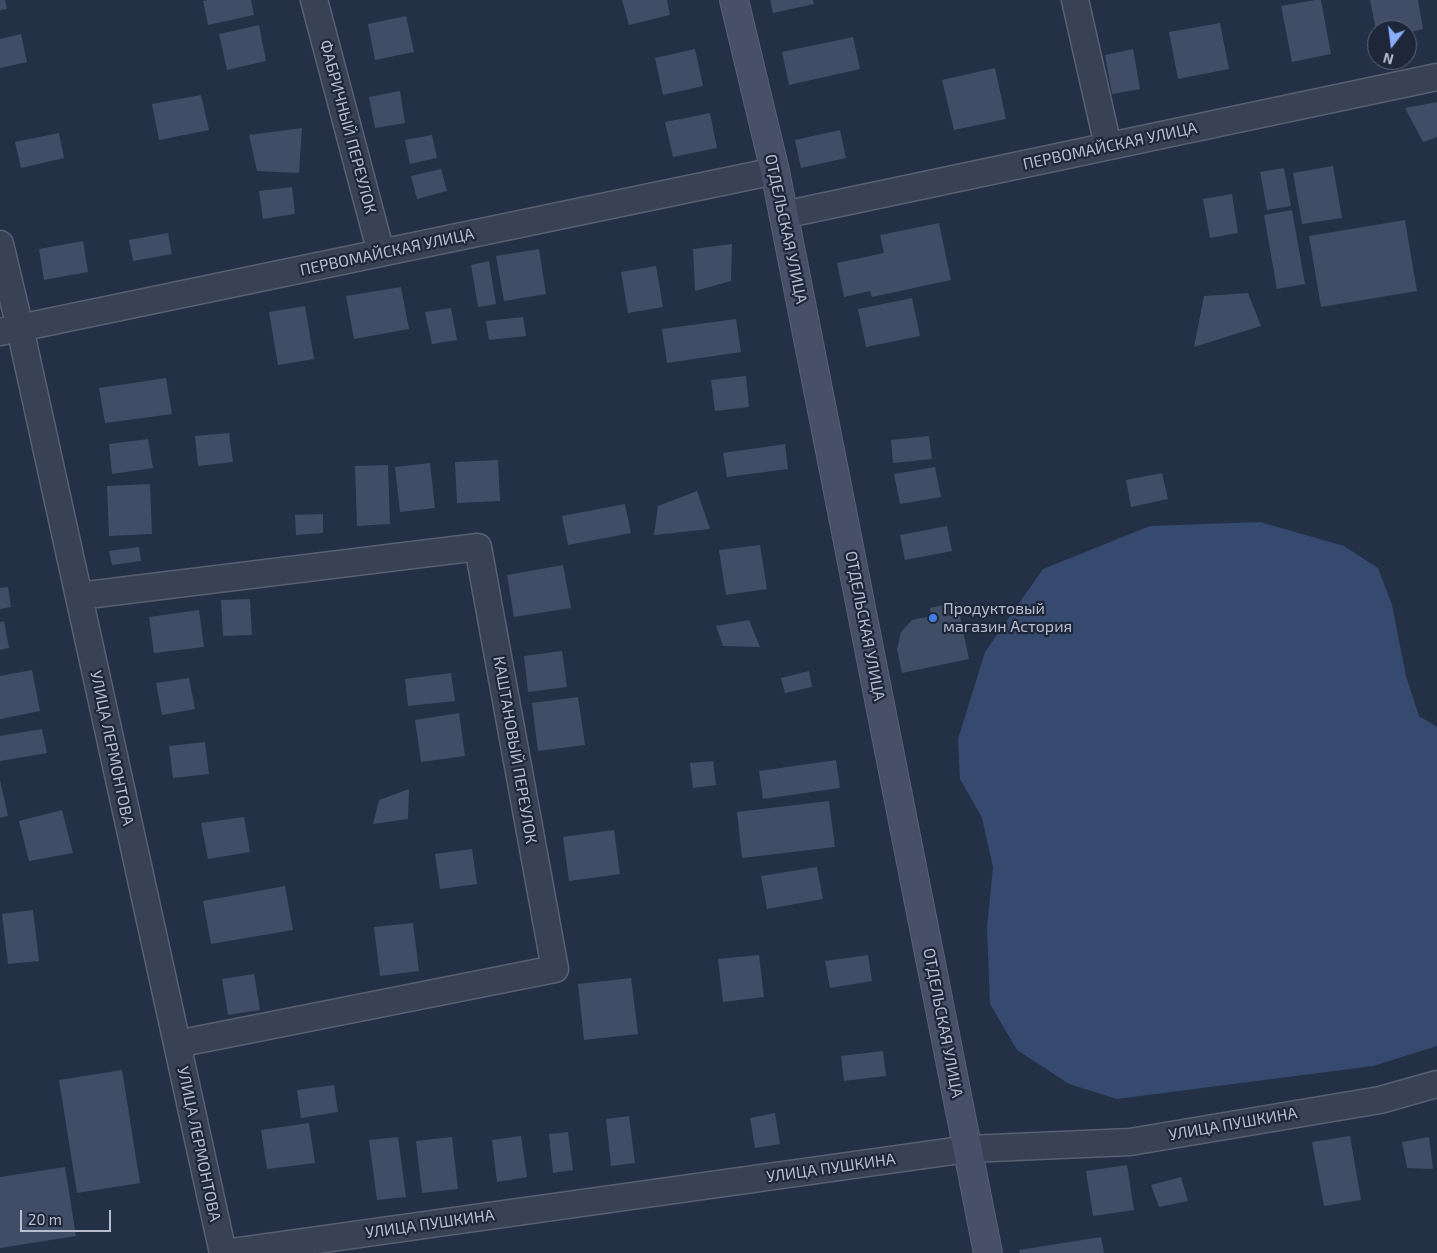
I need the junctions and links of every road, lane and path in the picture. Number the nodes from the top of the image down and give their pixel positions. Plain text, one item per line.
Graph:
1 (314, 0) edge
2 (734, 0) edge
3 (1075, 0) edge
4 (1437, 77) edge
5 (1108, 146) junction
6 (775, 171) junction
7 (784, 215) junction
8 (0, 244) edge
9 (382, 253) junction
10 (10, 330) edge
11 (79, 596) junction
12 (177, 1044) junction
13 (1437, 1084) edge
14 (968, 1150) junction
15 (224, 1253) edge
16 (988, 1253) edge

1 - 9 street, ФАБРИЧНЫЙ ПЕРЕУЛОК
2 - 6 street, ОТДЕЛЬСКАЯ УЛИЦА
3 - 5 street
4 - 5 street, ПЕРВОМАЙСКАЯ УЛИЦА
5 - 7 street, ПЕРВОМАЙСКАЯ УЛИЦА
6 - 7 street, ОТДЕЛЬСКАЯ УЛИЦА
6 - 9 street, ПЕРВОМАЙСКАЯ УЛИЦА
7 - 14 street, ОТДЕЛЬСКАЯ УЛИЦА
8 - 10 street, УЛИЦА ЛЕРМОНТОВА
9 - 10 street, ПЕРВОМАЙСКАЯ УЛИЦА
10 - 11 street, УЛИЦА ЛЕРМОНТОВА
11 - 12 street, УЛИЦА ЛЕРМОНТОВА
11 - 12 street, КАШТАНОВЫЙ ПЕРЕУЛОК
12 - 15 street, УЛИЦА ЛЕРМОНТОВА
13 - 14 street, УЛИЦА ПУШКИНА
14 - 15 street, УЛИЦА ПУШКИНА
14 - 16 street, ОТДЕЛЬСКАЯ УЛИЦА

